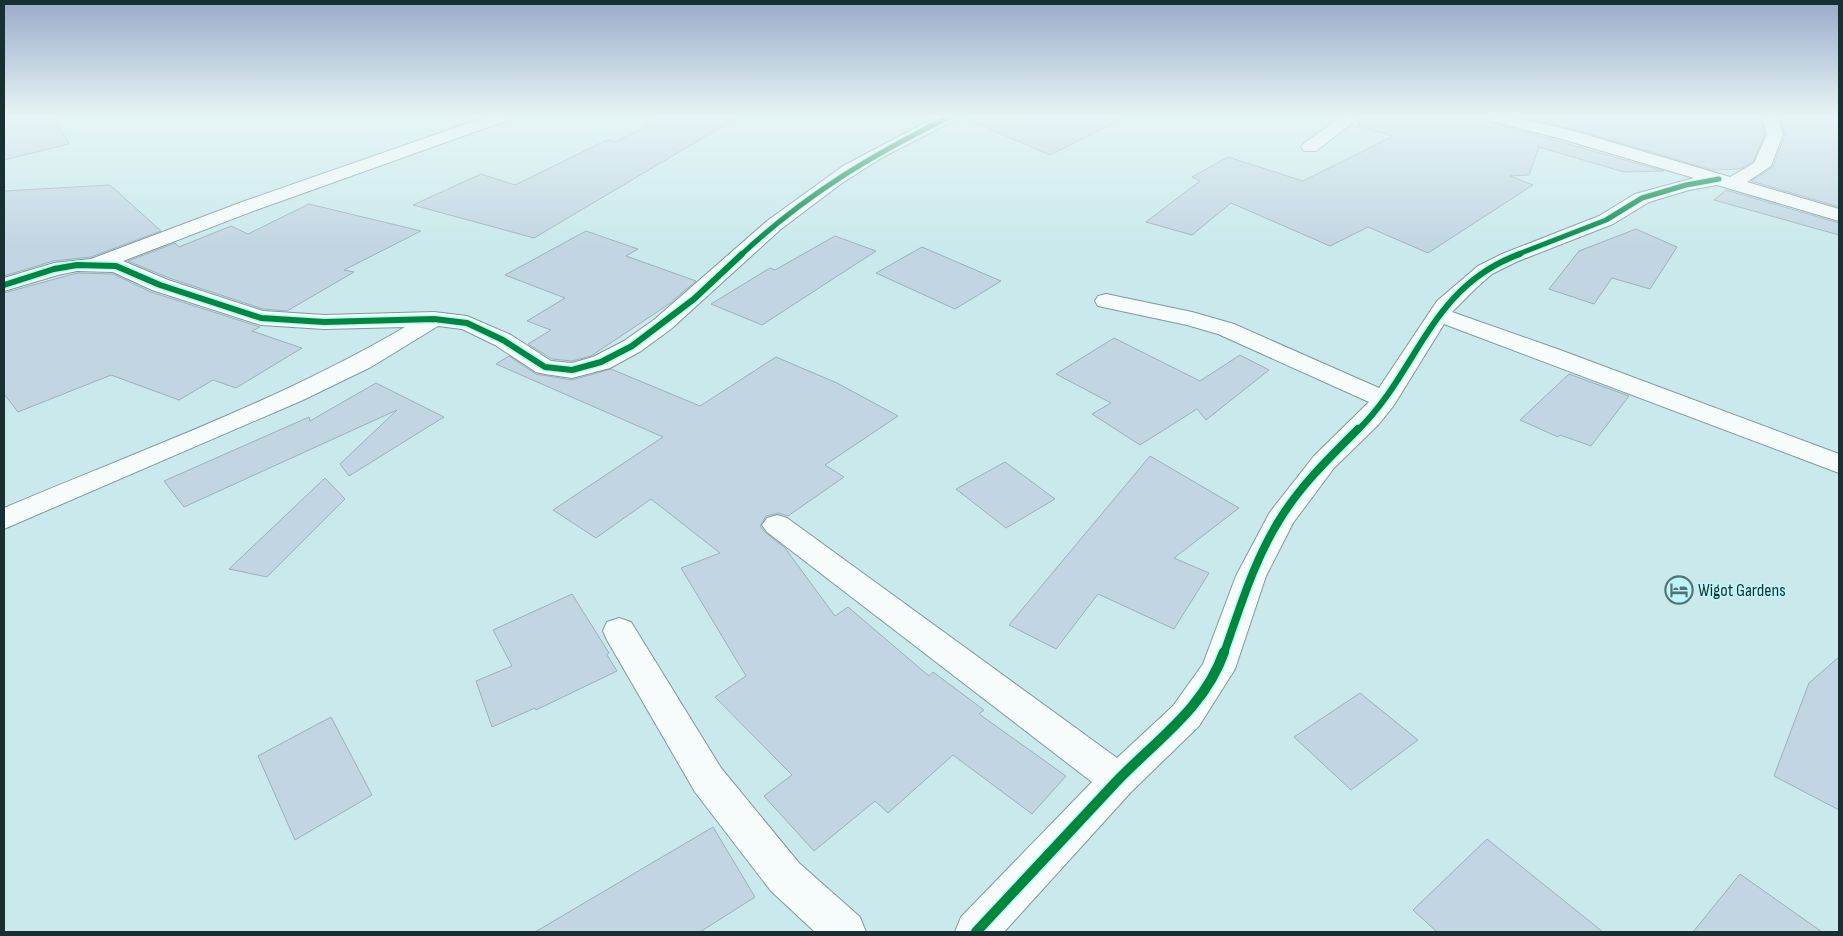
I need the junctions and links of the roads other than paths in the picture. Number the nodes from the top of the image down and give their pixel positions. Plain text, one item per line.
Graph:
1 (378, 161) edge
2 (865, 161) edge
3 (1656, 161) edge
4 (1764, 161) edge
5 (1726, 181) junction
6 (1839, 215) edge
7 (97, 264) junction
8 (4, 285) edge
9 (1106, 301) dead end
10 (1439, 315) junction
11 (434, 319) junction
12 (1385, 400) junction
13 (1839, 464) edge
14 (4, 519) edge
15 (777, 525) dead end
16 (619, 631) dead end
17 (1118, 780) junction
18 (845, 932) edge
19 (976, 932) edge

1 - 7 street
2 - 11 street
3 - 5 street
4 - 5 street
5 - 6 street
5 - 10 street
7 - 8 street
7 - 11 street
9 - 12 street
10 - 12 street
10 - 13 street
11 - 14 street
12 - 17 street
15 - 17 street
16 - 18 street
17 - 19 street

